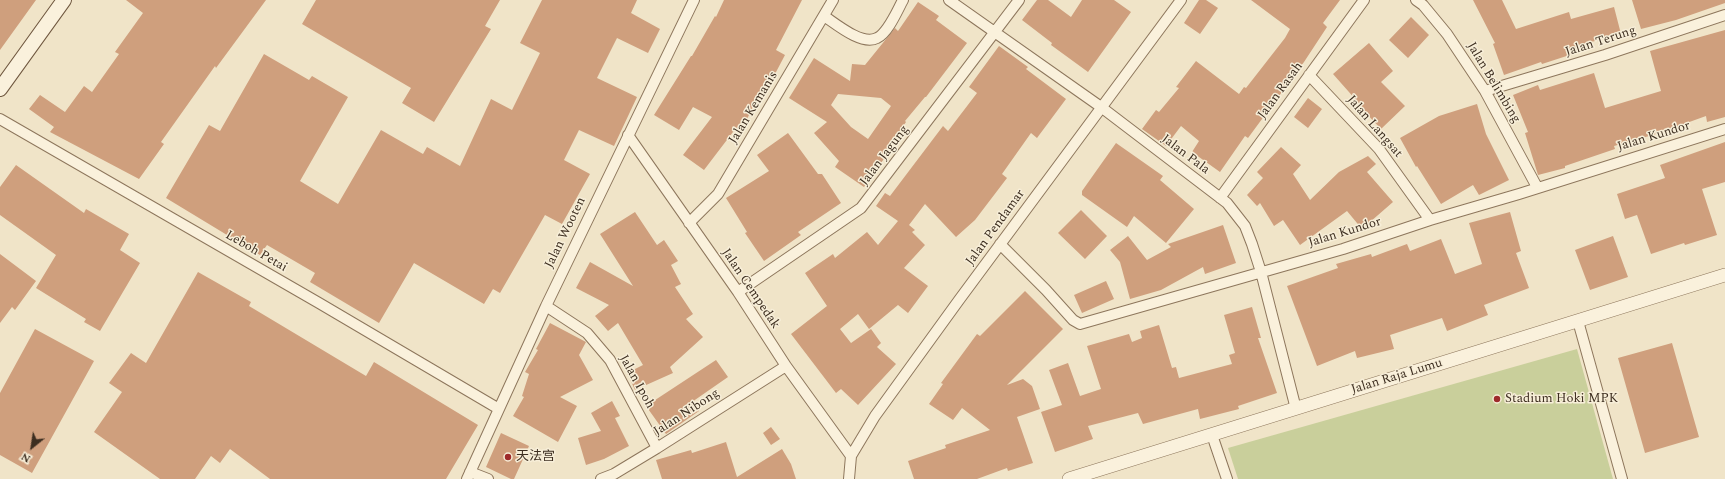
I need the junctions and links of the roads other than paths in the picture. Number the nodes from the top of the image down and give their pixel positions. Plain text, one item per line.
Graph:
1 (64, 0) edge
2 (694, 0) edge
3 (833, 0) edge
4 (903, 0) edge
5 (949, 0) edge
6 (1019, 0) edge
7 (1181, 0) edge
8 (1364, 0) edge
9 (1422, 2) edge
10 (1725, 15) edge
11 (824, 16) junction
12 (995, 32) junction
13 (1309, 75) junction
14 (0, 89) edge
15 (1485, 91) junction
16 (1101, 107) junction
17 (0, 119) edge
18 (1725, 130) edge
19 (628, 135) junction
20 (1537, 187) junction
21 (1220, 198) junction
22 (1430, 220) junction
23 (689, 223) junction
24 (1000, 244) junction
25 (1261, 272) junction
26 (1725, 275) edge
27 (738, 292) junction
28 (546, 306) junction
29 (1578, 321) junction
30 (786, 366) junction
31 (1296, 408) junction
32 (499, 409) junction
33 (1212, 435) junction
34 (657, 448) junction
35 (851, 456) junction
36 (468, 476) edge
37 (488, 479) edge
38 (601, 479) edge
39 (849, 479) edge
40 (1069, 479) edge
41 (1227, 479) edge
42 (1622, 479) edge

1 - 14 main road
2 - 19 street, Jalan Wooten
3 - 11 street, Jalan Kemanis
4 - 11 street
5 - 12 street, Jalan Pala
6 - 12 street, Jalan Jagung
7 - 16 street, Jalan Pendamar
8 - 13 street, Jalan Rasah
9 - 15 street, Jalan Belimbing
10 - 15 street, Jalan Terung
11 - 23 street, Jalan Kemanis
12 - 16 street, Jalan Pala
12 - 27 street, Jalan Jagung
13 - 21 street, Jalan Rasah
13 - 22 street, Jalan Langsat
15 - 20 street, Jalan Belimbing
16 - 21 street, Jalan Pala
16 - 24 street, Jalan Pendamar
17 - 32 street, Leboh Petai
18 - 20 street, Jalan Kundor
19 - 23 street, Jalan Cempedak
19 - 28 street, Jalan Wooten
20 - 22 street, Jalan Kundor
21 - 25 street, Jalan Pala
22 - 25 street, Jalan Kundor
23 - 27 street, Jalan Cempedak
24 - 25 street, Jalan Kundor
24 - 35 street, Jalan Pendamar
25 - 31 street, Jalan Pala
26 - 29 street, Jalan Raja Lumu
27 - 30 street, Jalan Cempedak
28 - 32 street, Jalan Wooten
28 - 34 street, Jalan Ipoh
29 - 31 street, Jalan Raja Lumu
29 - 42 street
30 - 34 street, Jalan Nibong
30 - 35 street, Jalan Cempedak
31 - 33 street, Jalan Raja Lumu
32 - 36 street, Jalan Wooten
33 - 40 street, Jalan Raja Lumu
33 - 41 street
34 - 38 street, Jalan Nibong
35 - 39 street, Jalan Pendamar
36 - 37 street

